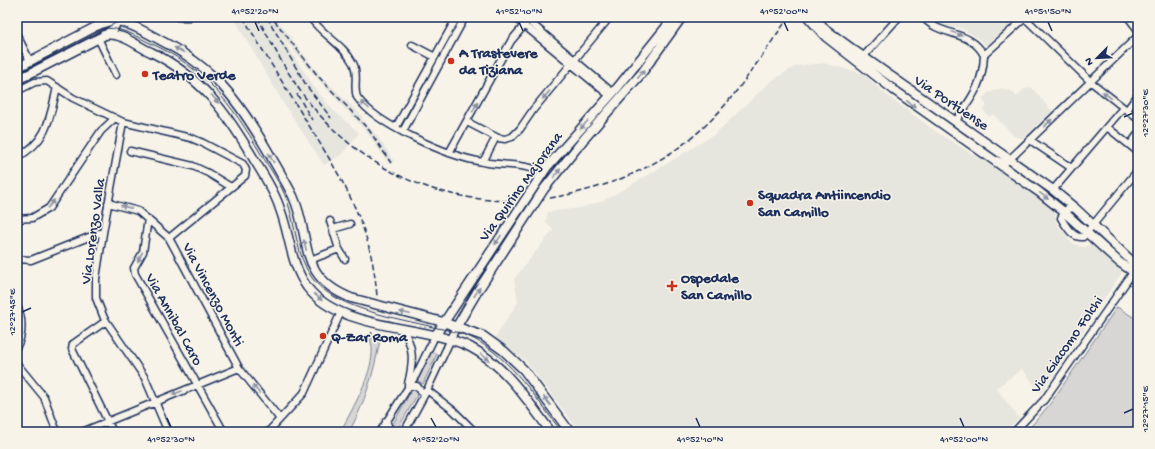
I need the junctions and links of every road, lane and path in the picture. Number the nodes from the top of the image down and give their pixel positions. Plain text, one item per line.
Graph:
1 (106, 17) edge
2 (131, 17) edge
3 (178, 17) edge
4 (188, 17) edge
5 (310, 17) edge
6 (457, 17) edge
7 (465, 17) edge
8 (514, 17) edge
9 (610, 17) edge
10 (674, 17) edge
11 (682, 17) edge
12 (687, 17) edge
13 (808, 17) edge
14 (816, 17) edge
15 (899, 17) edge
16 (923, 17) edge
17 (1025, 17) edge
18 (1128, 17) edge
19 (120, 18) edge
20 (669, 20) edge
21 (526, 21) edge
22 (99, 25) junction
23 (675, 29) junction
24 (140, 30) junction
25 (1138, 30) edge
26 (17, 35) edge
27 (1138, 36) edge
28 (101, 37) junction
29 (126, 38) junction
30 (412, 45) dead end
31 (436, 55) junction
32 (984, 55) junction
33 (444, 56) junction
34 (863, 57) junction
35 (30, 61) junction
36 (573, 63) junction
37 (17, 68) edge
38 (116, 75) dead end
39 (17, 80) edge
40 (1090, 82) junction
41 (57, 87) junction
42 (17, 91) edge
43 (611, 94) junction
44 (1138, 95) edge
45 (620, 100) junction
46 (1125, 109) junction
47 (115, 118) junction
48 (1138, 119) edge
49 (123, 122) junction
50 (467, 122) junction
51 (955, 122) junction
52 (396, 127) junction
53 (1107, 127) junction
54 (403, 131) junction
55 (1138, 134) edge
56 (496, 137) junction
57 (1030, 140) junction
58 (568, 142) junction
59 (1130, 145) junction
60 (130, 151) dead end
61 (1138, 152) edge
62 (449, 153) junction
63 (570, 156) junction
64 (988, 156) junction
65 (17, 157) edge
66 (1010, 159) junction
67 (483, 162) junction
68 (1070, 166) dead end
69 (1138, 170) edge
70 (279, 171) junction
71 (543, 174) junction
72 (265, 177) junction
73 (231, 187) junction
74 (544, 189) junction
75 (1053, 190) junction
76 (290, 192) junction
77 (276, 199) junction
78 (108, 203) junction
79 (1075, 208) junction
80 (1064, 212) junction
81 (17, 219) edge
82 (148, 219) junction
83 (330, 221) dead end
84 (350, 224) dead end
85 (333, 229) junction
86 (1090, 230) junction
87 (103, 233) junction
88 (169, 238) junction
89 (339, 250) junction
90 (17, 259) edge
91 (344, 259) dead end
92 (310, 260) junction
93 (1137, 269) edge
94 (17, 306) edge
95 (341, 312) junction
96 (106, 321) junction
97 (443, 322) junction
98 (457, 326) junction
99 (402, 329) junction
100 (435, 336) junction
101 (450, 340) junction
102 (17, 346) edge
103 (17, 364) edge
104 (239, 368) junction
105 (197, 385) junction
106 (408, 386) junction
107 (425, 393) junction
108 (156, 401) junction
109 (280, 419) junction
110 (108, 421) junction
111 (386, 421) junction
112 (57, 432) edge
113 (82, 432) edge
114 (113, 432) edge
115 (168, 432) edge
116 (224, 432) edge
117 (268, 432) edge
118 (380, 432) edge
119 (391, 432) edge
120 (404, 432) edge
121 (475, 432) edge
122 (551, 432) edge
123 (570, 432) edge
124 (1014, 432) edge

1 - 22 main road
2 - 24 main road
3 - 4 street
52 -> 5 street
6 - 31 street
7 - 33 street
8 - 21 street
9 - 36 street
10 - 20 main road, Via Quirino Majorana
11 - 23 main road, Via Quirino Majorana
12 - 23 street, Via Quirino Majorana
13 -> 64 main road, Via Portuense
14 - 34 main road, Via Portuense
15 - 34 street
16 -> 32 street
17 - 32 street
17 - 40 street
18 - 25 street
19 - 22 main road
19 - 24 main road
19 - 28 main road
19 - 29 main road
20 - 43 main road, Via Quirino Majorana
21 - 36 street
50 -> 21 street
22 - 35 main road
45 -> 23 main road, Via Quirino Majorana
70 -> 24 main road
26 - 35 street
27 - 40 street
28 - 29 main road
28 - 38 street
28 - 39 main road
29 -> 72 main road
30 - 31 street
31 - 33 street
31 - 52 street
32 - 51 street
33 - 54 street
34 - 51 main road, Via Portuense
35 - 37 main road
36 - 43 street
36 -> 56 street
46 -> 40 street
57 -> 40 street
41 - 42 street
41 - 47 street
41 - 65 street
43 - 45 main road
43 -> 58 main road, Via Quirino Majorana
44 - 46 street
45 - 63 main road, Via Quirino Majorana
46 - 48 street
46 - 53 street
47 - 49 street
81 -> 47 street
49 - 73 street
49 - 78 street, Via Lorenzo Valla
50 - 56 street
50 - 62 street
51 - 66 main road, Via Portuense
52 - 54 street
53 - 59 street
53 - 75 street
54 - 62 street
55 - 59 street
56 - 67 street
57 - 66 street
57 - 68 street
58 - 63 main road
58 - 71 main road, Via Quirino Majorana
59 - 61 street
60 - 73 street
62 - 67 street
74 -> 63 main road, Via Quirino Majorana
64 - 66 street
64 -> 80 main road, Via Portuense
66 - 75 main road, Via Portuense
67 - 71 street
69 - 86 street
70 - 72 main road
70 - 76 main road
71 - 74 main road
71 -> 97 main road, Via Quirino Majorana
72 - 77 main road
73 - 88 street
98 -> 74 main road, Via Quirino Majorana
75 - 79 main road, Via Portuense
76 - 77 main road
92 -> 76 main road
77 -> 95 main road
82 -> 78 street, Via Vincenzo Monti
78 - 87 street, Via Lorenzo Valla
79 - 80 street
79 - 86 main road, Via Portuense
80 - 86 main road, Via Portuense
82 - 88 street, Via Vincenzo Monti
82 -> 105 street, Via Annibal Caro
83 - 85 street
84 - 85 street
85 - 89 street
86 - 93 main road, Via Portuense
87 - 90 street
87 - 96 street, Via Lorenzo Valla
88 - 104 street, Via Vincenzo Monti
89 - 91 street
89 - 92 street
97 -> 92 main road
93 - 124 street, Via Giacomo Folchi
94 - 102 street
95 - 99 main road
95 - 109 street
96 - 108 street, Via Lorenzo Valla
96 - 110 street
97 - 98 main road
97 - 100 main road, Via Quirino Majorana
98 - 101 street
123 -> 98 main road
99 - 100 main road
99 - 106 street
100 - 101 main road
100 - 106 street
101 - 107 street
101 -> 122 main road
103 - 112 street
104 - 105 street
109 -> 104 street, Via Vincenzo Monti
105 -> 108 street
105 - 116 street, Via Annibal Caro
106 - 107 street
106 - 111 street
107 - 120 street
107 - 121 street
108 - 110 street
108 - 115 street, Via Lorenzo Valla
109 - 117 street
110 - 113 street
110 - 114 street
111 - 118 street
111 - 119 street

